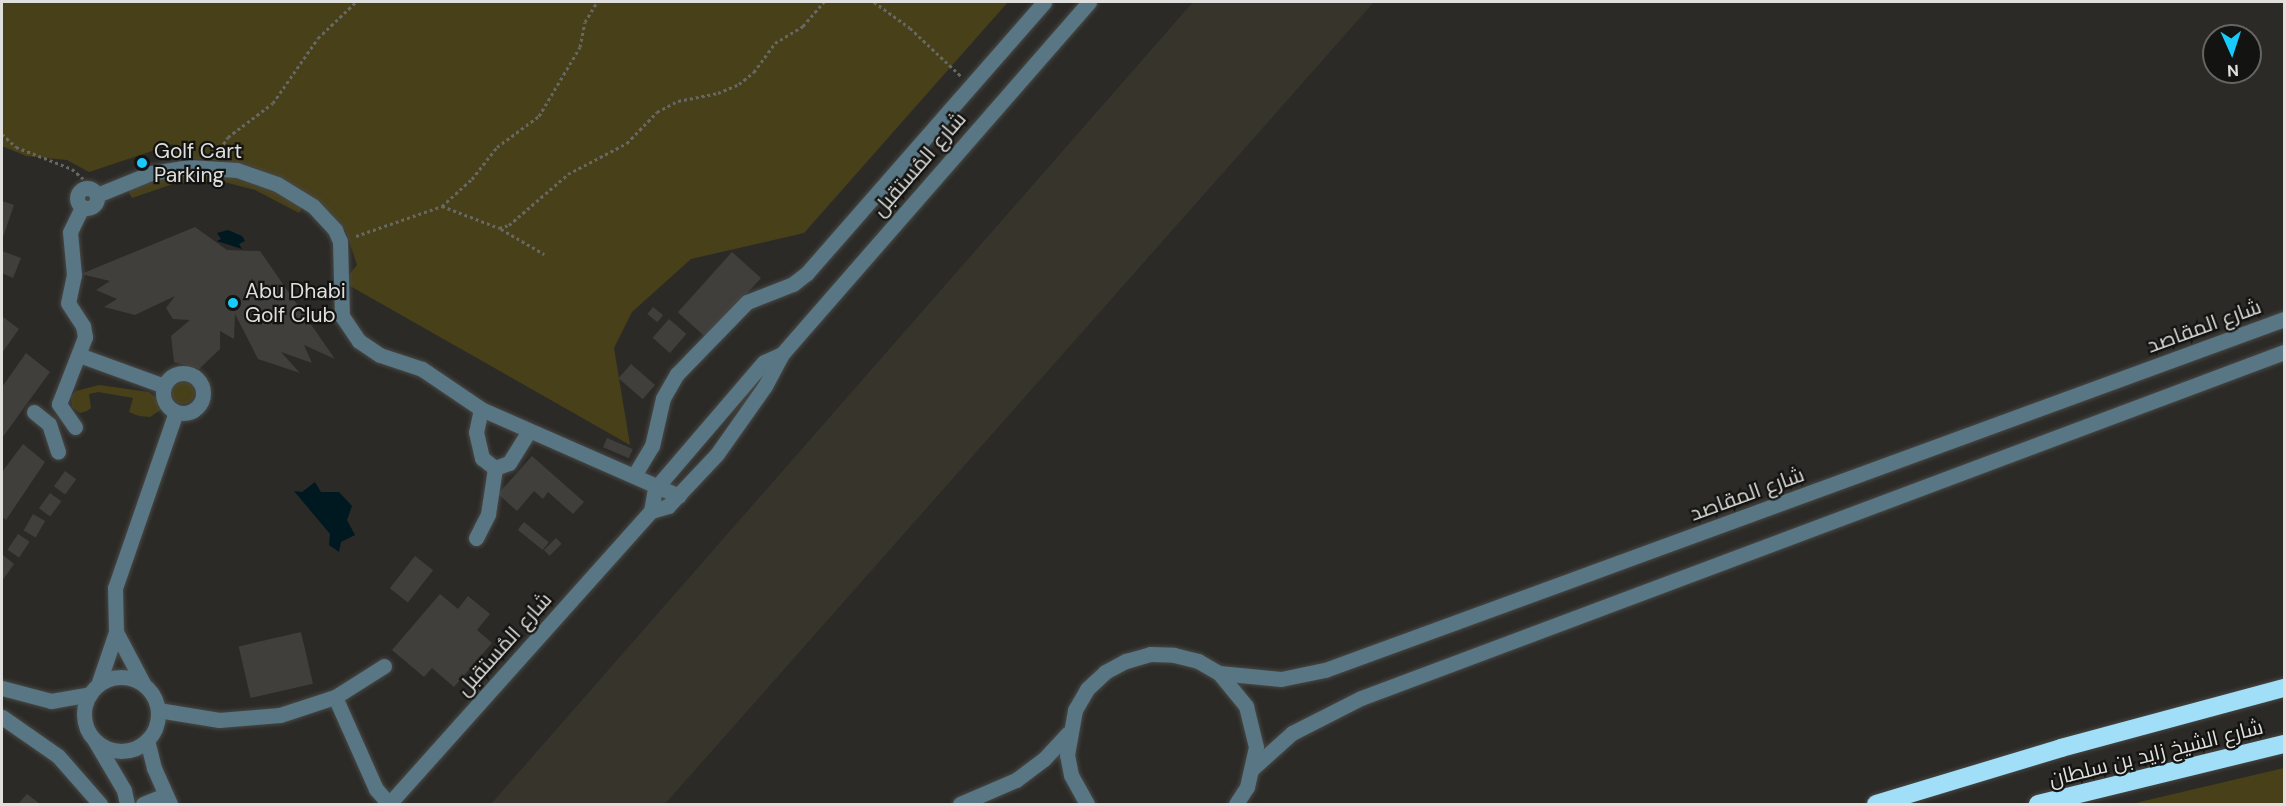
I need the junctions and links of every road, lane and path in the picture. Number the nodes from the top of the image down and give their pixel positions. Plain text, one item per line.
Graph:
1 (356, 2) edge
2 (597, 2) edge
3 (824, 2) edge
4 (874, 2) edge
5 (1044, 2) edge
6 (1089, 2) edge
7 (972, 85) junction
8 (2, 134) edge
9 (213, 166) junction
10 (94, 192) junction
11 (442, 206) junction
12 (499, 228) junction
13 (340, 241) junction
14 (544, 254) dead end
15 (2284, 319) edge
16 (2284, 352) edge
17 (782, 354) junction
18 (79, 355) junction
19 (164, 386) junction
20 (481, 409) junction
21 (34, 412) dead end
22 (176, 412) junction
23 (75, 427) dead end
24 (529, 431) junction
25 (58, 452) dead end
26 (495, 468) junction
27 (635, 474) junction
28 (655, 489) junction
29 (679, 496) junction
30 (651, 511) junction
31 (476, 538) dead end
32 (116, 632) junction
33 (384, 666) dead end
34 (1219, 673) junction
35 (144, 685) junction
36 (2, 688) edge
37 (2284, 688) edge
38 (94, 689) junction
39 (335, 697) junction
40 (158, 710) junction
41 (2, 717) edge
42 (1068, 734) junction
43 (93, 738) junction
44 (147, 740) junction
45 (2284, 744) edge
46 (1254, 768) junction
47 (168, 800) edge
48 (99, 804) edge
49 (127, 804) edge
50 (143, 804) edge
51 (389, 804) edge
52 (960, 804) edge
53 (1087, 804) edge
54 (1236, 804) edge
55 (1876, 804) edge
56 (2038, 804) edge

1 - 9 path
2 - 11 path
3 - 12 path
4 - 7 path
5 - 7 street
6 - 17 street, شارع المُستقبل
7 - 27 street
8 - 10 path
9 - 10 street
9 - 13 street
10 - 18 street
11 - 12 path
11 - 13 path
12 - 14 path
13 - 20 street
15 - 34 street, شارع المقاصد
16 - 46 street
17 - 28 street, شارع المُستقبل
17 - 29 street, شارع المُستقبل
18 - 19 street
18 - 23 street
19 - 22 street
19 - 22 street
20 - 24 street
20 - 26 street
21 - 25 street
22 - 32 street
24 - 26 street
24 - 27 street
26 - 31 street
27 - 28 street
28 - 29 street
28 - 30 street
29 - 30 street, شارع المُستقبل
30 - 51 street, شارع المُستقبل
32 - 35 street
32 - 38 street
33 - 39 street
34 - 42 street
34 - 46 street
35 - 38 street
35 - 40 street
36 - 38 street
37 - 55 highway
38 - 43 street
39 - 40 street
39 - 51 street
40 - 44 street
41 - 48 street
42 - 52 street
42 - 53 street
43 - 44 street
43 - 49 street
44 - 47 street
45 - 56 highway, شارع الشيخ زايد بن سلطان
46 - 54 street
47 - 50 street

